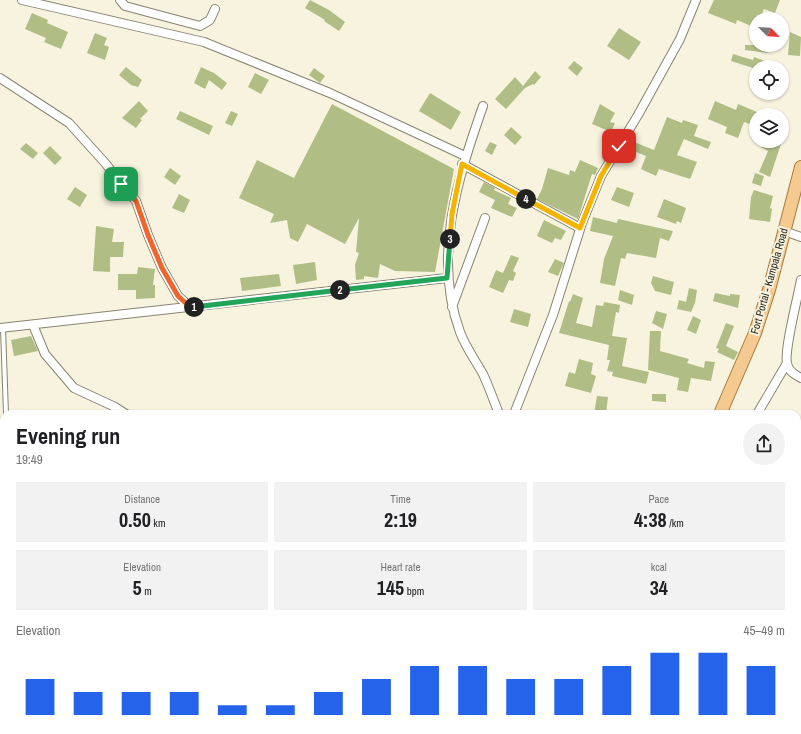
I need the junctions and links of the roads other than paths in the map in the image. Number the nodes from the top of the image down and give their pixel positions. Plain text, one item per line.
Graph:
1 (22, 0) edge
2 (120, 0) edge
3 (696, 0) edge
4 (215, 9) dead end
5 (0, 78) edge
6 (483, 106) dead end
7 (465, 156) junction
8 (462, 164) junction
9 (801, 167) edge
10 (797, 192) edge
11 (485, 218) dead end
12 (580, 228) junction
13 (784, 231) junction
14 (801, 238) edge
15 (447, 278) junction
16 (801, 280) edge
17 (190, 307) junction
18 (452, 307) junction
19 (33, 325) junction
20 (2, 328) edge
21 (787, 363) junction
22 (801, 378) edge
23 (6, 410) edge
24 (120, 410) edge
25 (497, 410) edge
26 (516, 410) edge
27 (722, 410) edge
28 (759, 410) edge

1 - 7 street
2 - 4 street
3 - 12 street
5 - 17 street
6 - 7 street
7 - 8 street
8 - 12 street
8 - 15 street
9 - 10 main road, Fort Portal - Kampala Road
10 - 13 main road, Fort Portal - Kampala Road
11 - 18 street
12 - 26 street
13 - 14 street
13 - 27 main road, Fort Portal - Kampala Road
15 - 17 street
15 - 18 street
16 - 21 street
17 - 19 street
18 - 25 street
19 - 20 street
19 - 24 street
20 - 23 lane
21 - 22 street
21 - 28 street

